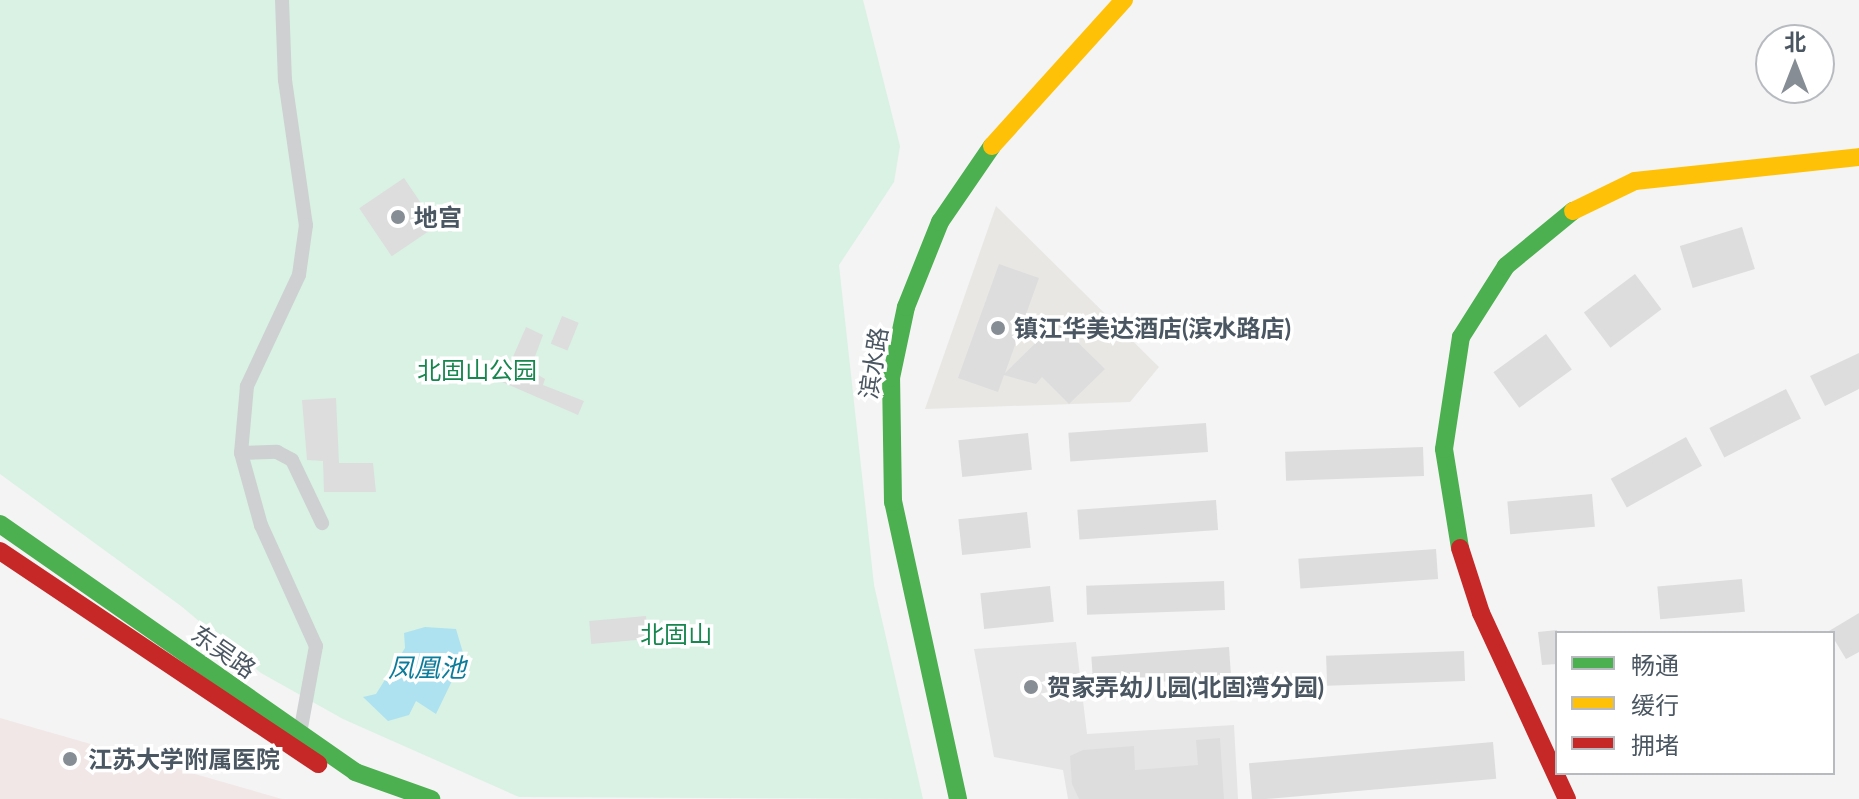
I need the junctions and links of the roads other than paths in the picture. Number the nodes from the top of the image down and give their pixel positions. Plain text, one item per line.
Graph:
1 (282, 0) edge
2 (1124, 0) edge
3 (1859, 157) edge
4 (241, 453) junction
5 (322, 523) dead end
6 (0, 524) edge
7 (0, 551) edge
8 (300, 733) junction
9 (1555, 773) edge
10 (1556, 775) edge
11 (393, 799) edge
12 (431, 799) edge
13 (958, 799) edge
14 (1567, 799) edge

1 - 4 street
2 - 13 street, 滨水路
3 - 9 street
4 - 5 street
4 - 8 street
6 - 8 street, 东吴路
7 - 11 street, 东吴路
8 - 12 street, 东吴路
10 - 14 street

